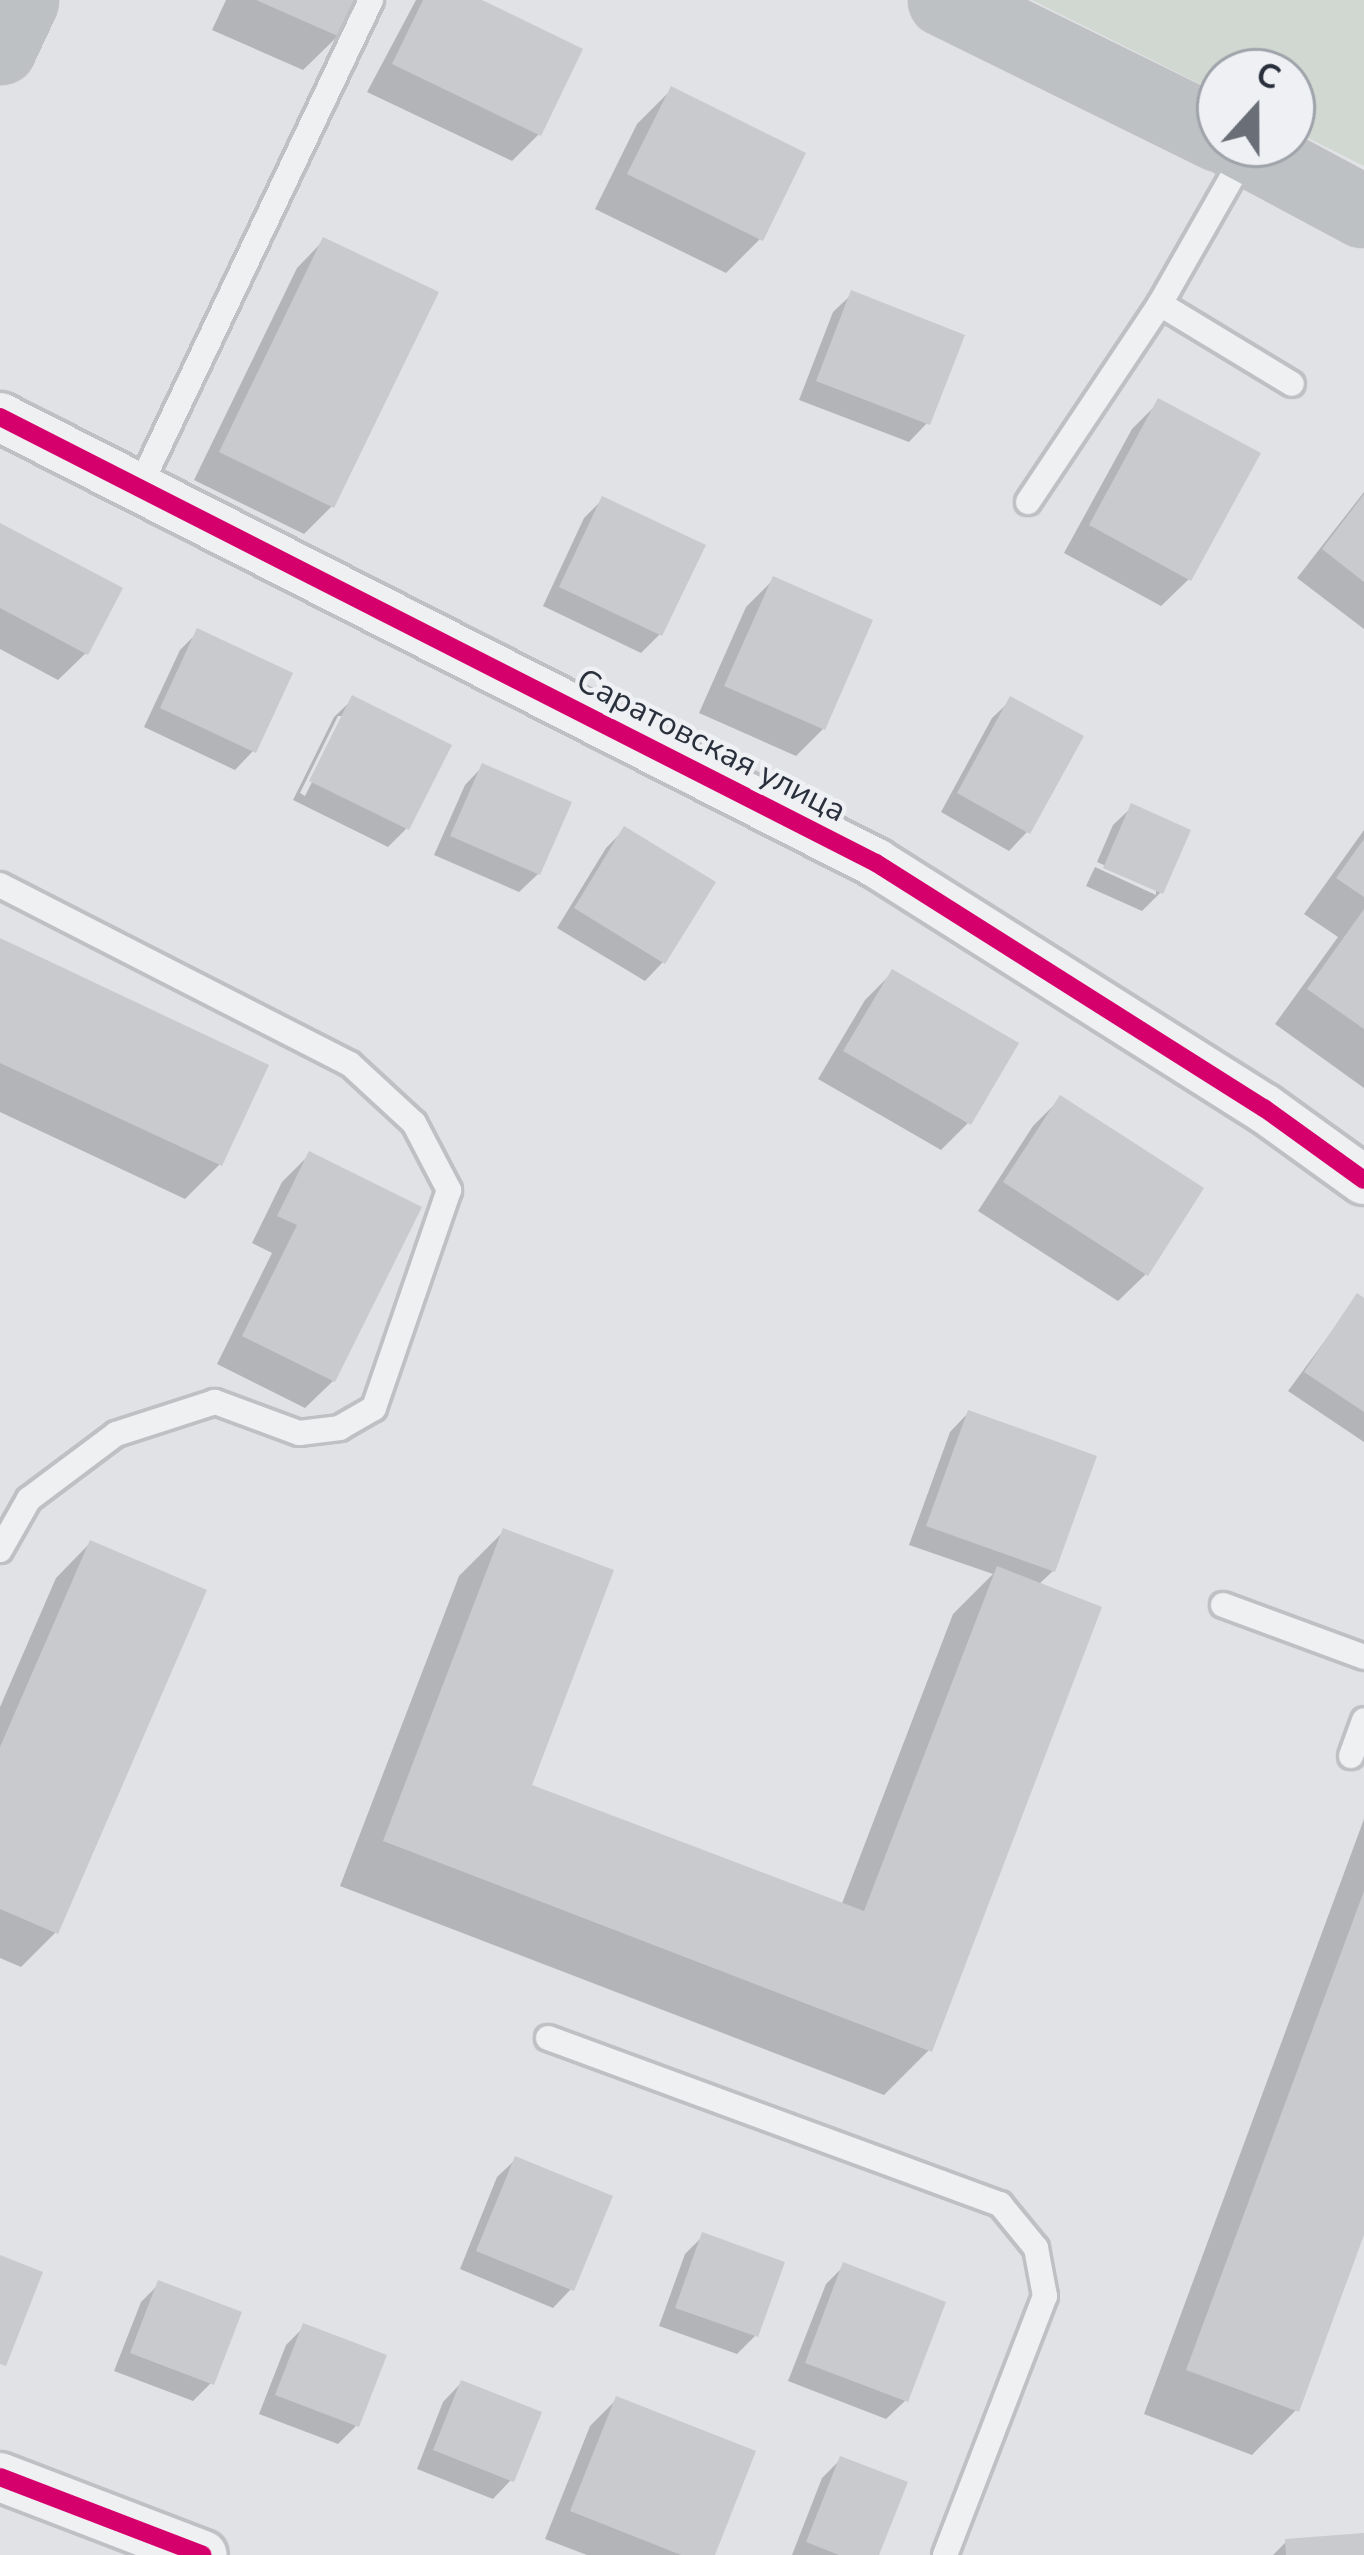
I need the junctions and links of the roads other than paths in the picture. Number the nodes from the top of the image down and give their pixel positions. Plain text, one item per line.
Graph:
1 (22, 0) edge
2 (370, 0) edge
3 (944, 0) edge
4 (0, 49) edge
5 (1196, 124) edge
6 (1223, 168) edge
7 (1282, 168) edge
8 (1364, 212) edge
9 (1160, 304) junction
10 (1292, 384) dead end
11 (0, 417) edge
12 (139, 488) junction
13 (1028, 502) dead end
14 (0, 885) edge
15 (1364, 1180) edge
16 (0, 1550) edge
17 (1223, 1605) dead end
18 (1364, 1657) edge
19 (1364, 1720) edge
20 (1351, 1756) dead end
21 (548, 2038) dead end
22 (0, 2477) edge
23 (203, 2555) edge
24 (945, 2555) edge

1 - 4 main road
2 - 12 lane
3 - 5 main road
6 - 9 lane
7 - 8 main road
9 - 10 lane
9 - 13 lane
11 - 12 street, Саратовская улица
12 - 15 street, Саратовская улица
14 - 16 lane
17 - 18 lane
19 - 20 lane
21 - 24 lane
22 - 23 street

